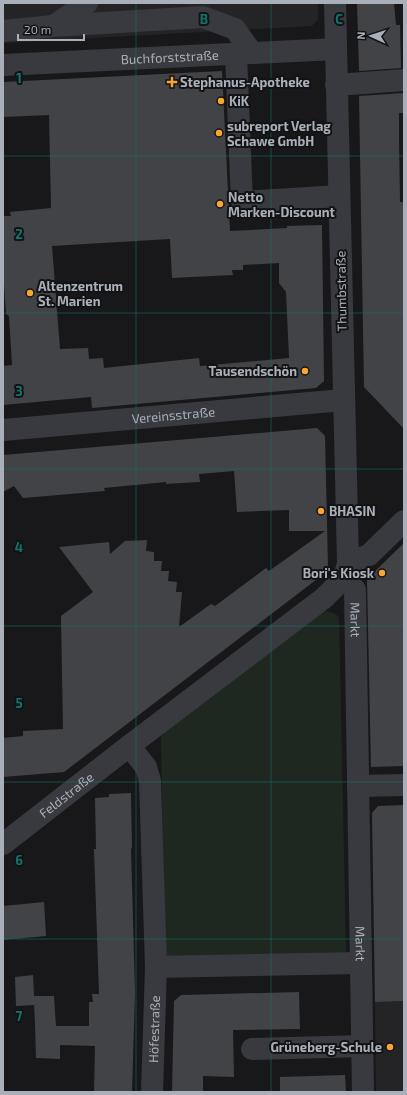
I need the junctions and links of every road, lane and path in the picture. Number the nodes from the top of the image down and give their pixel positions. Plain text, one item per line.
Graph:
1 (87, 3) edge
2 (335, 3) edge
3 (53, 26) junction
4 (3, 31) edge
5 (336, 49) junction
6 (244, 53) junction
7 (3, 66) edge
8 (404, 80) edge
9 (336, 84) junction
10 (339, 196) junction
11 (343, 400) junction
12 (3, 430) edge
13 (404, 521) edge
14 (346, 570) junction
15 (129, 746) junction
16 (404, 785) edge
17 (358, 786) junction
18 (3, 844) edge
19 (361, 963) junction
20 (156, 967) junction
21 (363, 1046) junction
22 (252, 1049) dead end
23 (152, 1092) edge
24 (363, 1092) edge

1 - 3 street
2 - 5 street, Thumbstraße
3 - 4 street
3 - 6 street
5 - 6 street, Buchforststraße
5 - 9 street, Thumbstraße
6 - 7 street, Buchforststraße
6 - 10 street
8 - 9 street
9 - 10 street, Thumbstraße
10 - 11 street, Thumbstraße
11 - 12 street, Vereinsstraße
11 - 14 street, Thumbstraße
13 - 14 street
14 - 15 street, Markt
14 - 17 street, Markt
15 - 18 street, Feldstraße
15 - 20 street
16 - 17 street
17 - 19 street, Markt
19 - 20 street, Markt
19 - 21 street
20 - 23 street, Höfestraße
21 - 22 street
21 - 24 street

